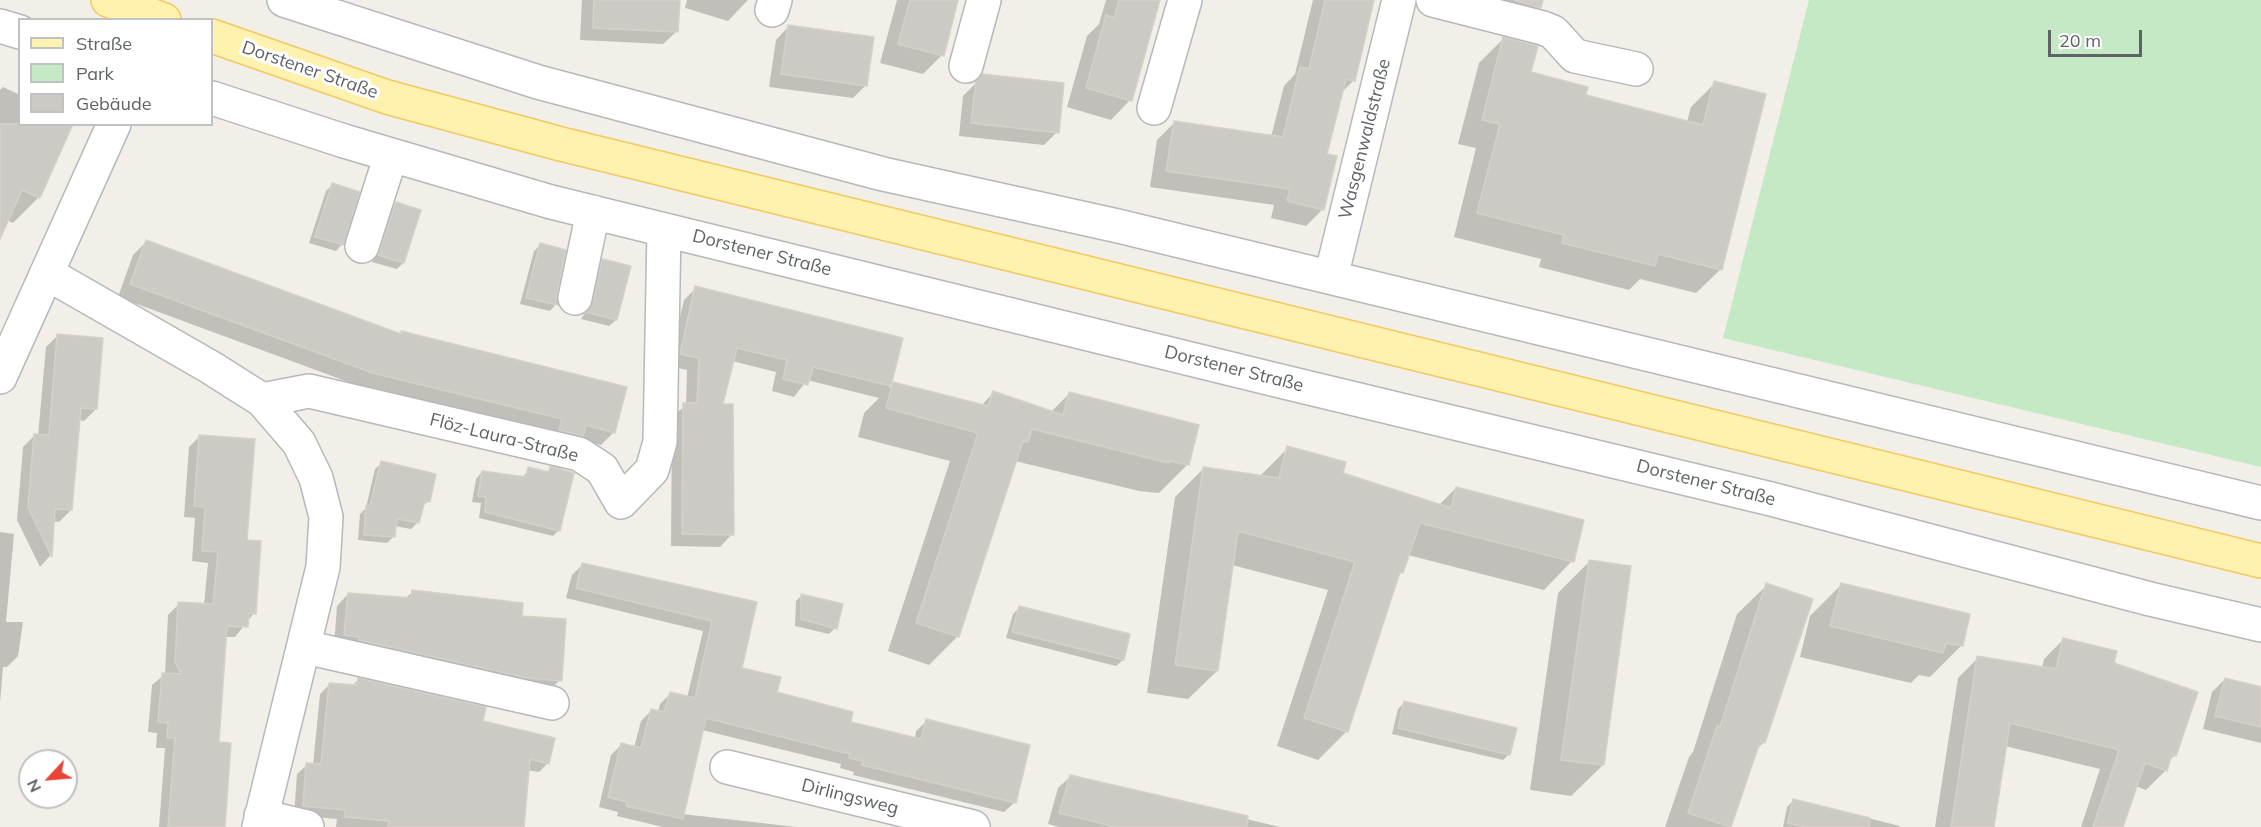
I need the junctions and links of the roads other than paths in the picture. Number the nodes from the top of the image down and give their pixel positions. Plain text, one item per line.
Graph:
1 (108, 0) edge
2 (284, 0) edge
3 (984, 0) edge
4 (1185, 0) edge
5 (1399, 0) edge
6 (1433, 0) edge
7 (158, 18) edge
8 (0, 26) edge
9 (18, 31) edge
10 (213, 36) edge
11 (966, 66) dead end
12 (1636, 69) dead end
13 (213, 98) edge
14 (1154, 108) dead end
15 (113, 126) edge
16 (391, 155) junction
17 (593, 212) junction
18 (664, 230) junction
19 (362, 246) dead end
20 (48, 274) junction
21 (1331, 277) junction
22 (575, 298) dead end
23 (0, 377) edge
24 (262, 400) junction
25 (2261, 503) edge
26 (2261, 561) edge
27 (2261, 625) edge
28 (305, 647) junction
29 (552, 703) dead end
30 (726, 767) dead end
31 (260, 822) edge
32 (308, 827) edge
33 (973, 827) edge

1 - 7 main road
2 - 21 street
3 - 11 street
4 - 14 street
5 - 21 street, Wasgenwaldstraße
6 - 12 street
8 - 9 street
10 - 26 main road, Dorstener Straße
13 - 16 street, Dorstener Straße
15 - 20 street
16 - 17 street, Dorstener Straße
16 - 19 street
17 - 18 street, Dorstener Straße
17 - 22 street
18 - 24 street, Flöz-Laura-Straße
18 - 27 street, Dorstener Straße
20 - 23 street
20 - 24 street
21 - 25 street
24 - 28 street
28 - 29 street
28 - 31 street
30 - 33 street, Dirlingsweg
31 - 32 street

